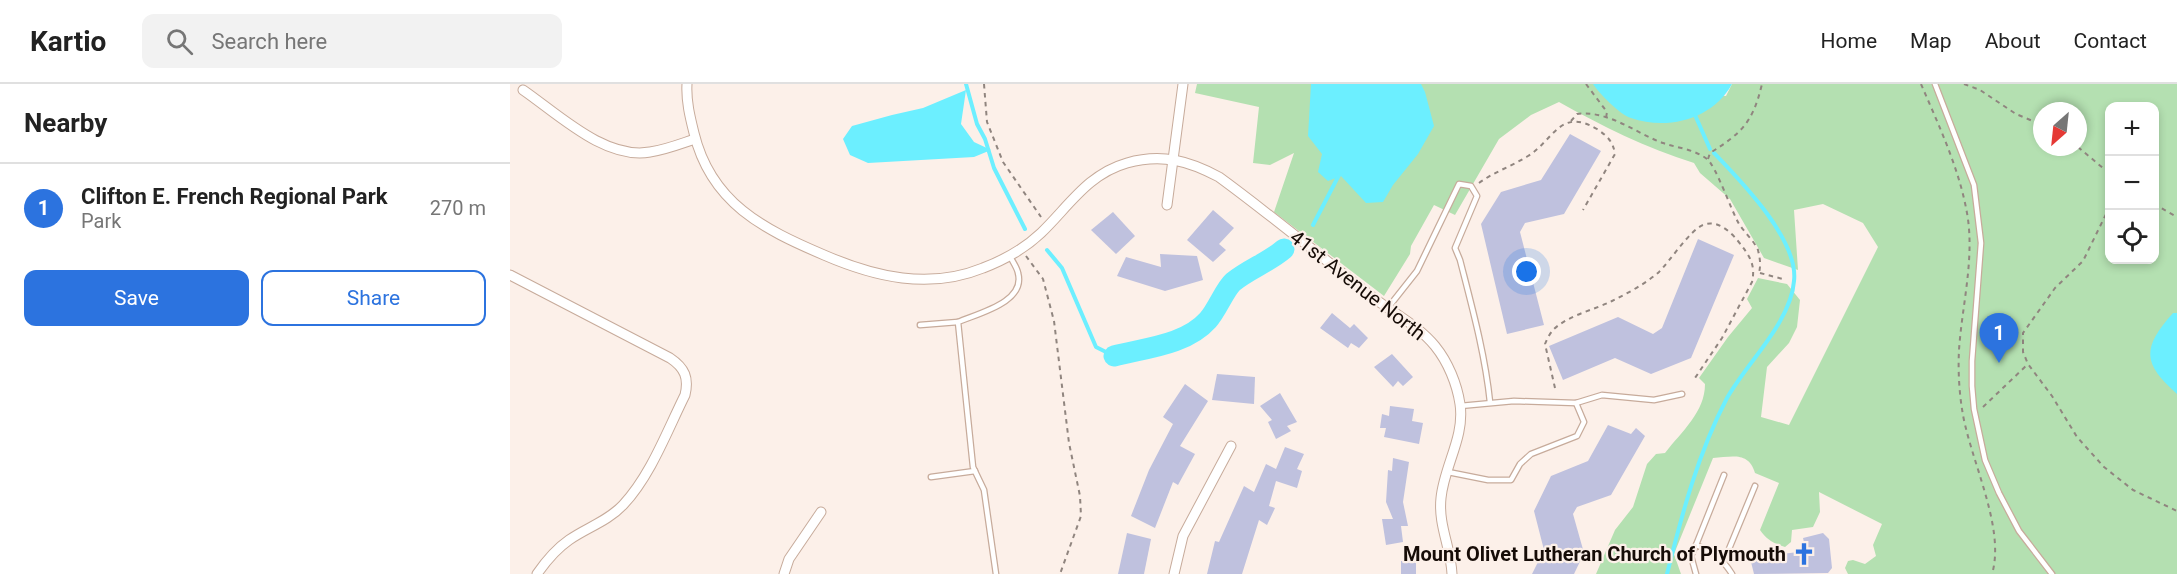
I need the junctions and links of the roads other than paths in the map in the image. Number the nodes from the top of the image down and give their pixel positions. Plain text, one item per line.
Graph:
1 (687, 84) edge
2 (1183, 84) edge
3 (1935, 84) edge
4 (524, 90) dead end
5 (695, 139) junction
6 (1172, 158) junction
7 (1167, 205) dead end
8 (1010, 256) junction
9 (510, 275) edge
10 (1388, 309) junction
11 (958, 322) junction
12 (920, 325) dead end
13 (1682, 394) dead end
14 (1490, 402) junction
15 (1576, 403) junction
16 (1460, 406) junction
17 (1231, 446) dead end
18 (975, 471) junction
19 (1446, 471) junction
20 (1724, 475) dead end
21 (931, 477) dead end
22 (1755, 486) dead end
23 (820, 512) dead end
24 (1696, 545) junction
25 (1724, 561) junction
26 (537, 574) edge
27 (784, 574) edge
28 (996, 574) edge
29 (1174, 574) edge
30 (1452, 574) edge
31 (1696, 574) edge
32 (1732, 574) edge
33 (2052, 574) edge

1 - 5 street, 41st Avenue North
2 - 6 street
3 - 33 lane
4 - 5 street
5 - 8 street, 41st Avenue North
6 - 7 street
6 - 8 street, 41st Avenue North
6 - 10 street, 41st Avenue North
8 - 11 lane
9 - 26 street
10 - 14 lane
10 - 16 street, 41st Avenue North
11 - 12 lane
11 - 18 lane
13 - 15 lane
14 - 15 lane
14 - 16 lane
15 - 19 lane
16 - 19 street, 41st Avenue North
17 - 29 street
18 - 21 lane
18 - 28 lane
19 - 30 street, 41st Avenue North
20 - 24 lane
22 - 25 lane
23 - 27 street
24 - 25 lane
24 - 31 lane
25 - 32 lane

